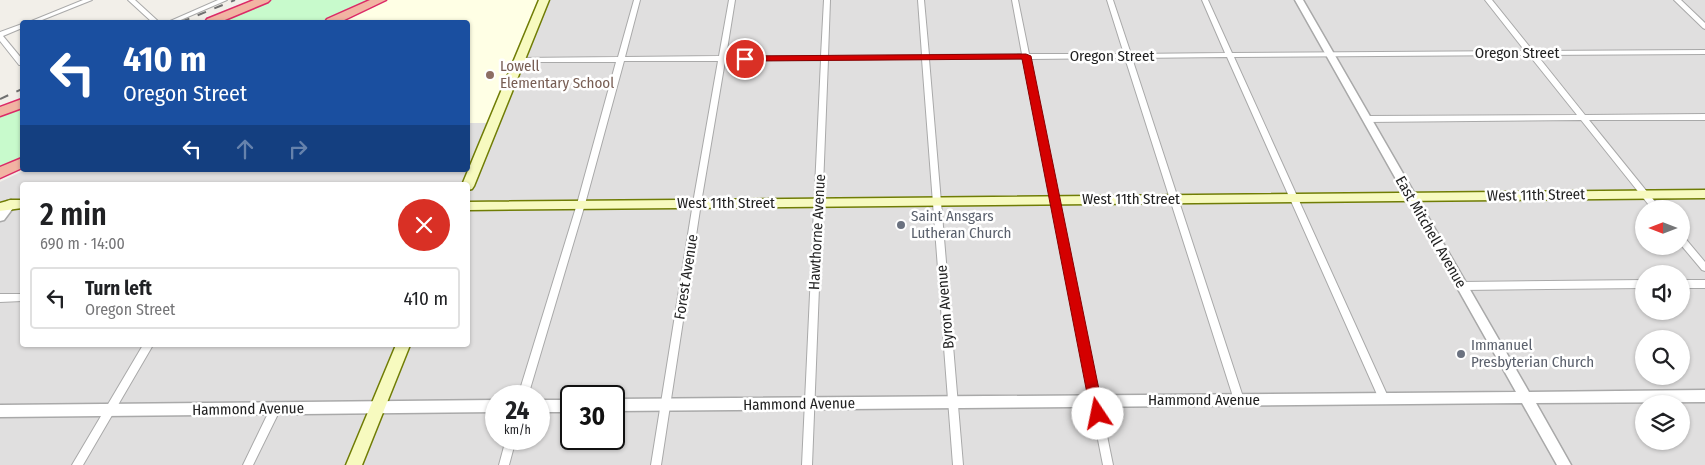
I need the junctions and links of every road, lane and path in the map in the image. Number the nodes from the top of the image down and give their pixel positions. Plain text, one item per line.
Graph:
1 (89, 0) edge
2 (131, 0) edge
3 (224, 0) edge
4 (264, 0) edge
5 (380, 0) edge
6 (544, 0) edge
7 (637, 0) edge
8 (732, 0) edge
9 (827, 0) edge
10 (922, 0) edge
11 (1015, 0) edge
12 (1110, 0) edge
13 (1205, 0) edge
14 (1299, 0) edge
15 (1488, 0) edge
16 (1677, 0) edge
17 (37, 20) edge
18 (154, 20) edge
19 (176, 20) edge
20 (216, 20) edge
21 (335, 20) edge
22 (20, 27) edge
23 (1705, 27) edge
24 (0, 36) edge
25 (1705, 52) edge
26 (1531, 53) junction
27 (1330, 54) junction
28 (1230, 55) junction
29 (1026, 56) junction
30 (1128, 56) junction
31 (926, 57) junction
32 (825, 58) junction
33 (723, 59) junction
34 (520, 60) junction
35 (620, 60) junction
36 (20, 61) edge
37 (20, 104) edge
38 (0, 112) edge
39 (1705, 117) edge
40 (1584, 118) junction
41 (1367, 119) junction
42 (20, 164) edge
43 (0, 174) edge
44 (470, 182) edge
45 (1646, 194) junction
46 (1705, 194) edge
47 (1293, 197) junction
48 (1411, 197) junction
49 (1055, 199) junction
50 (1175, 199) junction
51 (1650, 200) edge
52 (936, 201) junction
53 (8, 203) edge
54 (697, 203) junction
55 (818, 203) junction
56 (581, 204) junction
57 (470, 206) edge
58 (0, 216) edge
59 (1690, 249) edge
60 (1705, 268) edge
61 (1635, 284) edge
62 (1690, 284) edge
63 (1705, 284) edge
64 (1462, 286) junction
65 (0, 298) edge
66 (20, 298) edge
67 (147, 347) edge
68 (402, 347) edge
69 (526, 385) edge
70 (1705, 396) edge
71 (1525, 397) junction
72 (1384, 399) junction
73 (1239, 400) junction
74 (1095, 401) junction
75 (954, 402) junction
76 (810, 404) junction
77 (666, 405) junction
78 (485, 406) edge
79 (625, 406) edge
80 (276, 408) junction
81 (377, 408) junction
82 (0, 411) edge
83 (109, 411) junction
84 (508, 450) edge
85 (77, 465) edge
86 (248, 465) edge
87 (354, 465) edge
88 (504, 465) edge
89 (656, 465) edge
90 (807, 465) edge
91 (958, 465) edge
92 (1108, 465) edge
93 (1564, 465) edge

1 - 17 street
2 - 18 street
3 - 19 street
4 - 20 highway
5 - 21 highway
6 - 34 main road
7 - 35 street
8 - 33 street, Forest Avenue
9 - 32 street, Hawthorne Avenue
10 - 31 street, Byron Avenue
11 - 29 street
12 - 30 street
13 - 28 street
14 - 27 street, East Mitchell Avenue
15 - 26 street
16 - 23 street
22 - 24 street
24 - 36 street
25 - 26 street, Oregon Street
26 - 27 street, Oregon Street
26 - 40 street
27 - 28 street, Oregon Street
27 - 41 street, East Mitchell Avenue
28 - 30 street, Oregon Street
28 - 47 street
29 - 30 street, Oregon Street
29 - 31 street, Oregon Street
29 - 49 street
30 - 50 street
31 - 32 street, Oregon Street
31 - 52 street, Byron Avenue
32 - 33 street, Oregon Street
32 - 55 street, Hawthorne Avenue
33 - 35 street, Oregon Street
33 - 54 street, Forest Avenue
34 - 35 street, Oregon Street
34 - 44 main road
35 - 56 street
37 - 38 highway
39 - 40 street
40 - 41 street
40 - 45 street
41 - 48 street, East Mitchell Avenue
42 - 43 highway
45 - 46 main road, West 11th Street
45 - 48 main road, West 11th Street
45 - 51 street
47 - 48 main road, West 11th Street
47 - 50 main road, West 11th Street
47 - 72 street
48 - 64 street, East Mitchell Avenue
49 - 50 main road, West 11th Street
49 - 52 main road, West 11th Street
49 - 74 street
50 - 73 street
52 - 55 main road, West 11th Street
52 - 75 street, Byron Avenue
53 - 58 street
54 - 55 main road, West 11th Street
54 - 56 main road, West 11th Street
54 - 77 street, Forest Avenue
55 - 76 street, Hawthorne Avenue
56 - 57 main road, West 11th Street
56 - 69 street
59 - 60 street
61 - 64 street
62 - 63 street
64 - 71 street, East Mitchell Avenue
65 - 66 street
67 - 83 street
68 - 81 main road
70 - 71 street, Hammond Avenue
71 - 72 street, Hammond Avenue
71 - 93 street, East Mitchell Avenue
72 - 73 street, Hammond Avenue
73 - 74 street, Hammond Avenue
74 - 75 street, Hammond Avenue
74 - 92 street
75 - 76 street, Hammond Avenue
75 - 91 street, Byron Avenue
76 - 77 street, Hammond Avenue
76 - 90 street, Hawthorne Avenue
77 - 79 street, Hammond Avenue
77 - 89 street, Forest Avenue
78 - 81 street, Hammond Avenue
80 - 81 street, Hammond Avenue
80 - 83 street, Hammond Avenue
80 - 86 street
81 - 87 main road
82 - 83 street, Hammond Avenue
83 - 85 street
84 - 88 street

